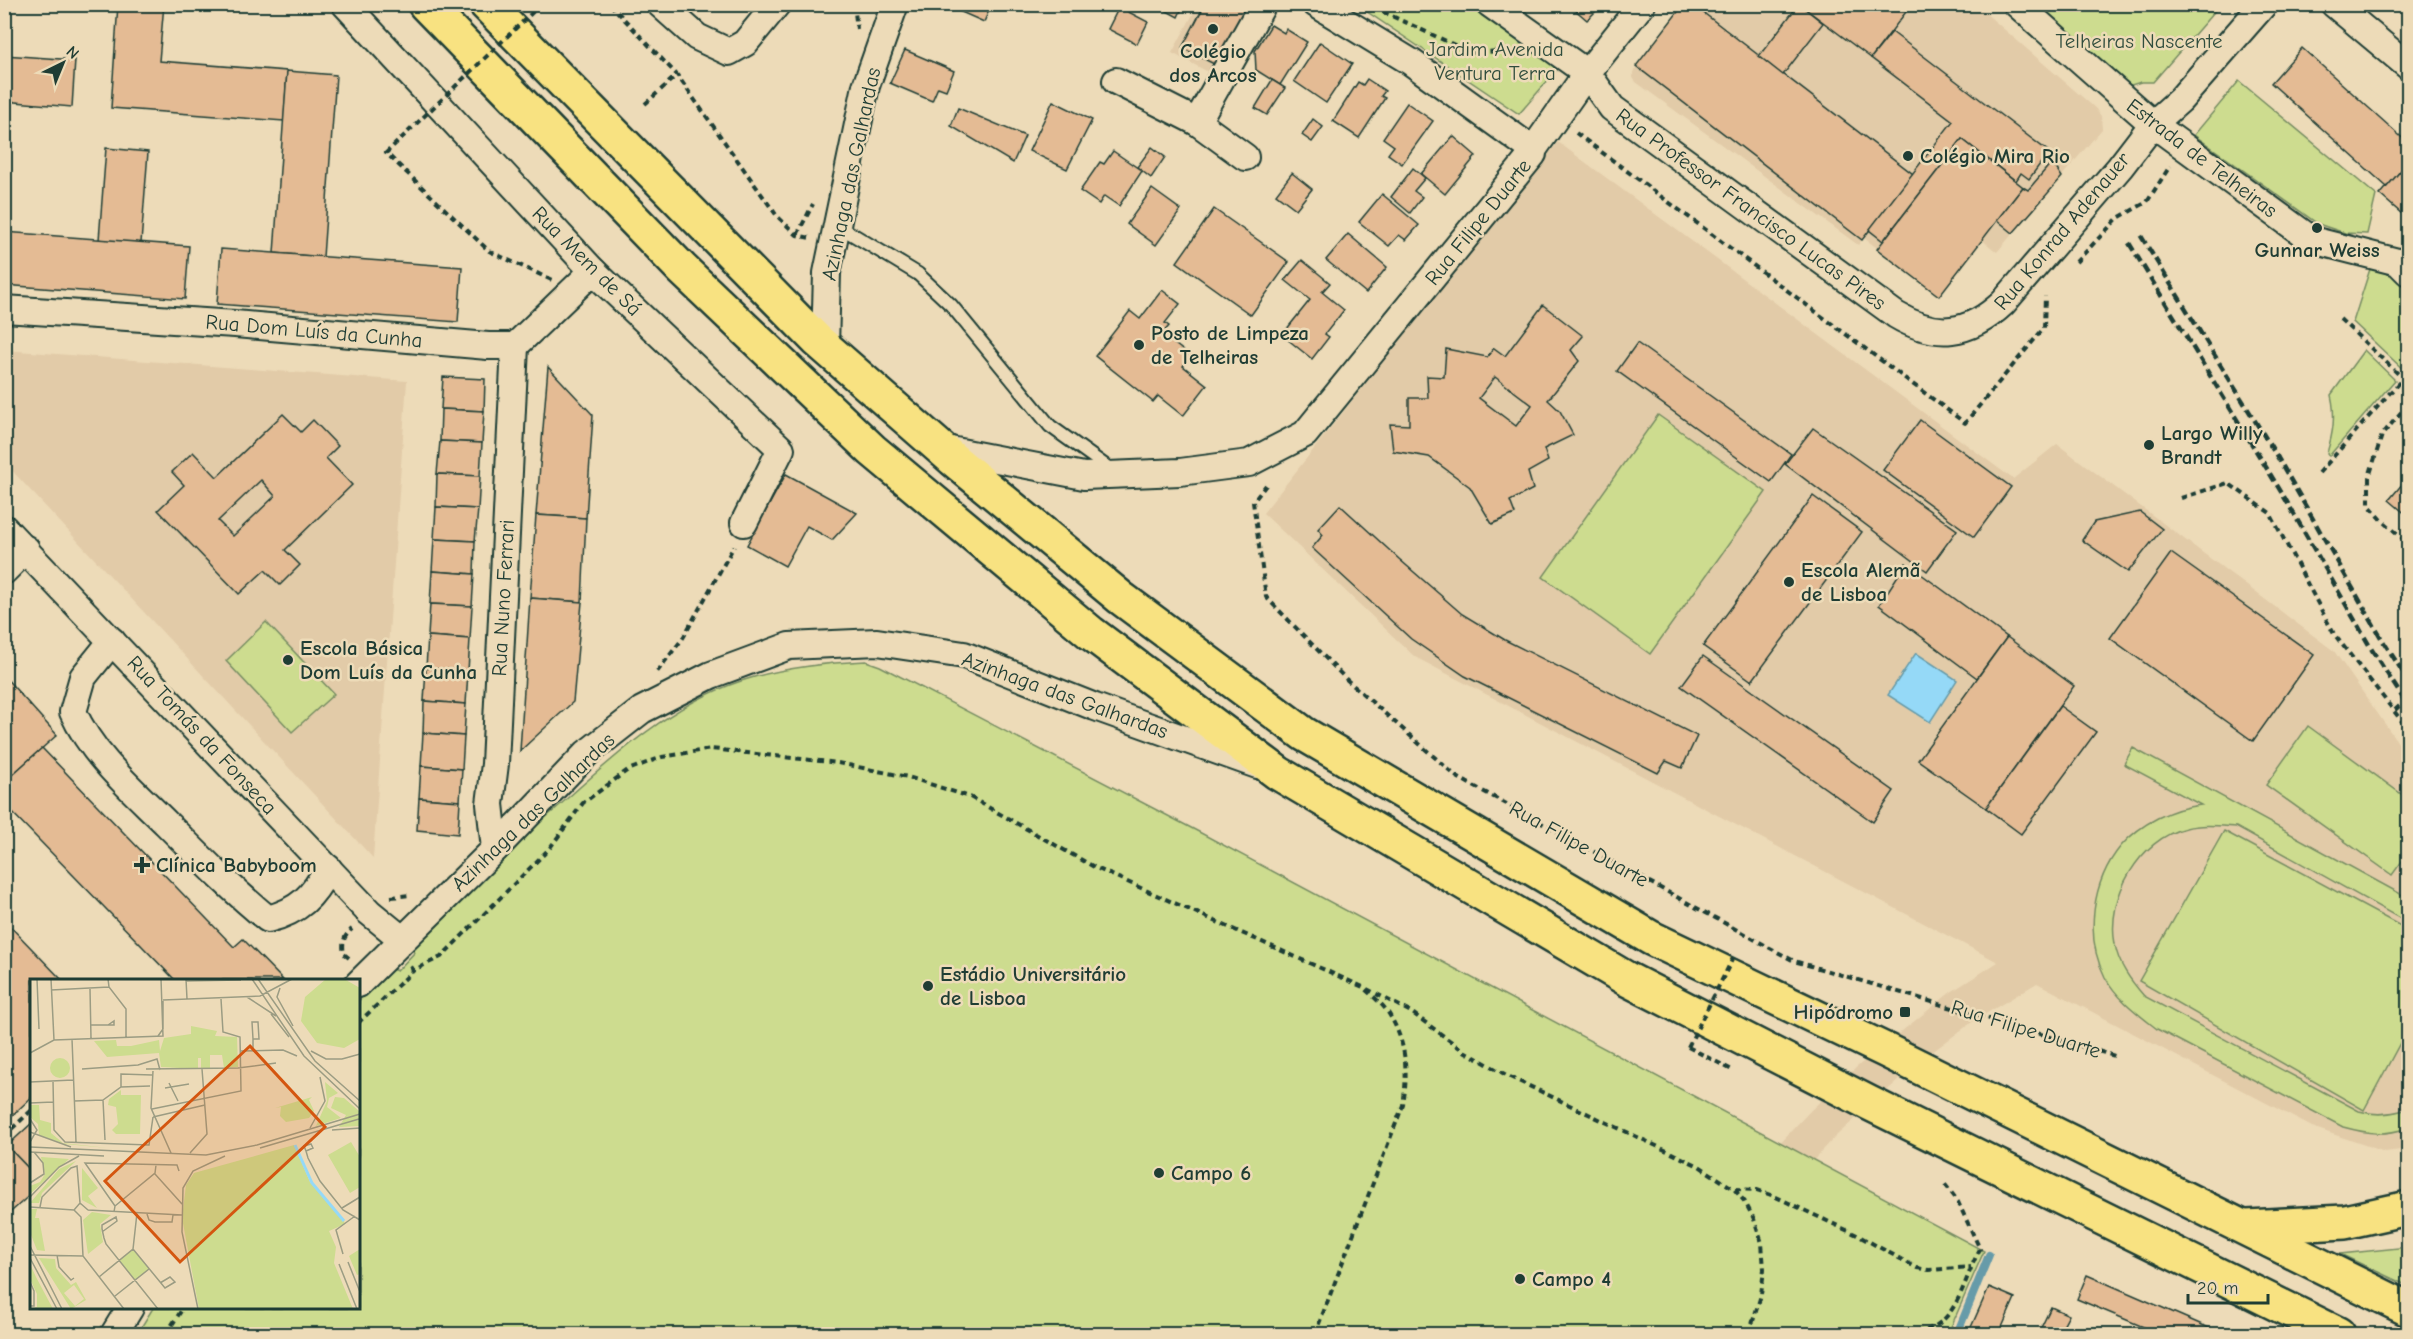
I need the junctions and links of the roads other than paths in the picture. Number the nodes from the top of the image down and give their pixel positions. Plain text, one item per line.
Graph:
1 (345, 4) edge
2 (425, 4) edge
3 (486, 4) edge
4 (660, 4) edge
5 (777, 4) edge
6 (895, 4) edge
7 (1263, 4) edge
8 (1316, 4) edge
9 (1490, 4) edge
10 (1642, 4) edge
11 (2017, 4) edge
12 (2264, 4) edge
13 (2334, 4) edge
14 (2409, 66) edge
15 (1587, 73) junction
16 (1116, 81) dead end
17 (1197, 122) junction
18 (2153, 124) junction
19 (1533, 150) junction
20 (1245, 157) dead end
21 (837, 225) junction
22 (593, 272) junction
23 (2409, 272) edge
24 (4, 309) edge
25 (1896, 315) joint
26 (515, 346) junction
27 (825, 347) junction
28 (940, 448) junction
29 (1118, 474) junction
30 (4, 528) edge
31 (741, 530) road end
32 (26, 549) junction
33 (4, 571) edge
34 (112, 641) junction
35 (1278, 773) junction
36 (495, 849) junction
37 (328, 868) junction
38 (404, 951) junction
39 (363, 978) edge
40 (2409, 1208) edge
41 (2245, 1227) junction
42 (129, 1309) edge
43 (2409, 1310) edge
44 (114, 1335) edge
45 (2337, 1335) edge

1 - 22 street, Rua Mem de Sá
2 - 35 highway
3 - 27 highway
4 - 5 street
6 - 21 street, Azinhaga das Galhardas
7 - 17 street
8 - 19 street
9 - 15 street, Rua Professor Francisco Lucas Pires
10 - 15 street, Rua Filipe Duarte
11 - 18 street, Estrada de Telheiras
12 - 18 street, Rua Konrad Adenauer
13 - 14 street
15 - 19 street, Rua Filipe Duarte
15 - 25 street, Rua Professor Francisco Lucas Pires
16 - 17 street
17 - 20 street
18 - 23 street, Estrada de Telheiras
18 - 25 street, Rua Konrad Adenauer
19 - 29 street, Rua Filipe Duarte
21 - 27 street, Azinhaga das Galhardas
21 - 29 lane
22 - 26 street
22 - 31 street, Rua Mem de Sá
24 - 26 street, Rua Dom Luís da Cunha
26 - 36 street, Rua Nuno Ferrari
27 - 28 highway
28 - 29 street, Rua Filipe Duarte
28 - 41 highway
30 - 32 street, Rua Tomás da Fonseca
32 - 33 street
32 - 34 street, Rua Tomás da Fonseca
34 - 37 street, Rua Tomás da Fonseca
34 - 37 street
35 - 36 street, Azinhaga das Galhardas
35 - 45 highway
36 - 38 street, Azinhaga das Galhardas
37 - 38 street, Rua Tomás da Fonseca
38 - 39 street, Azinhaga das Galhardas
40 - 41 highway
41 - 43 highway
42 - 44 street

